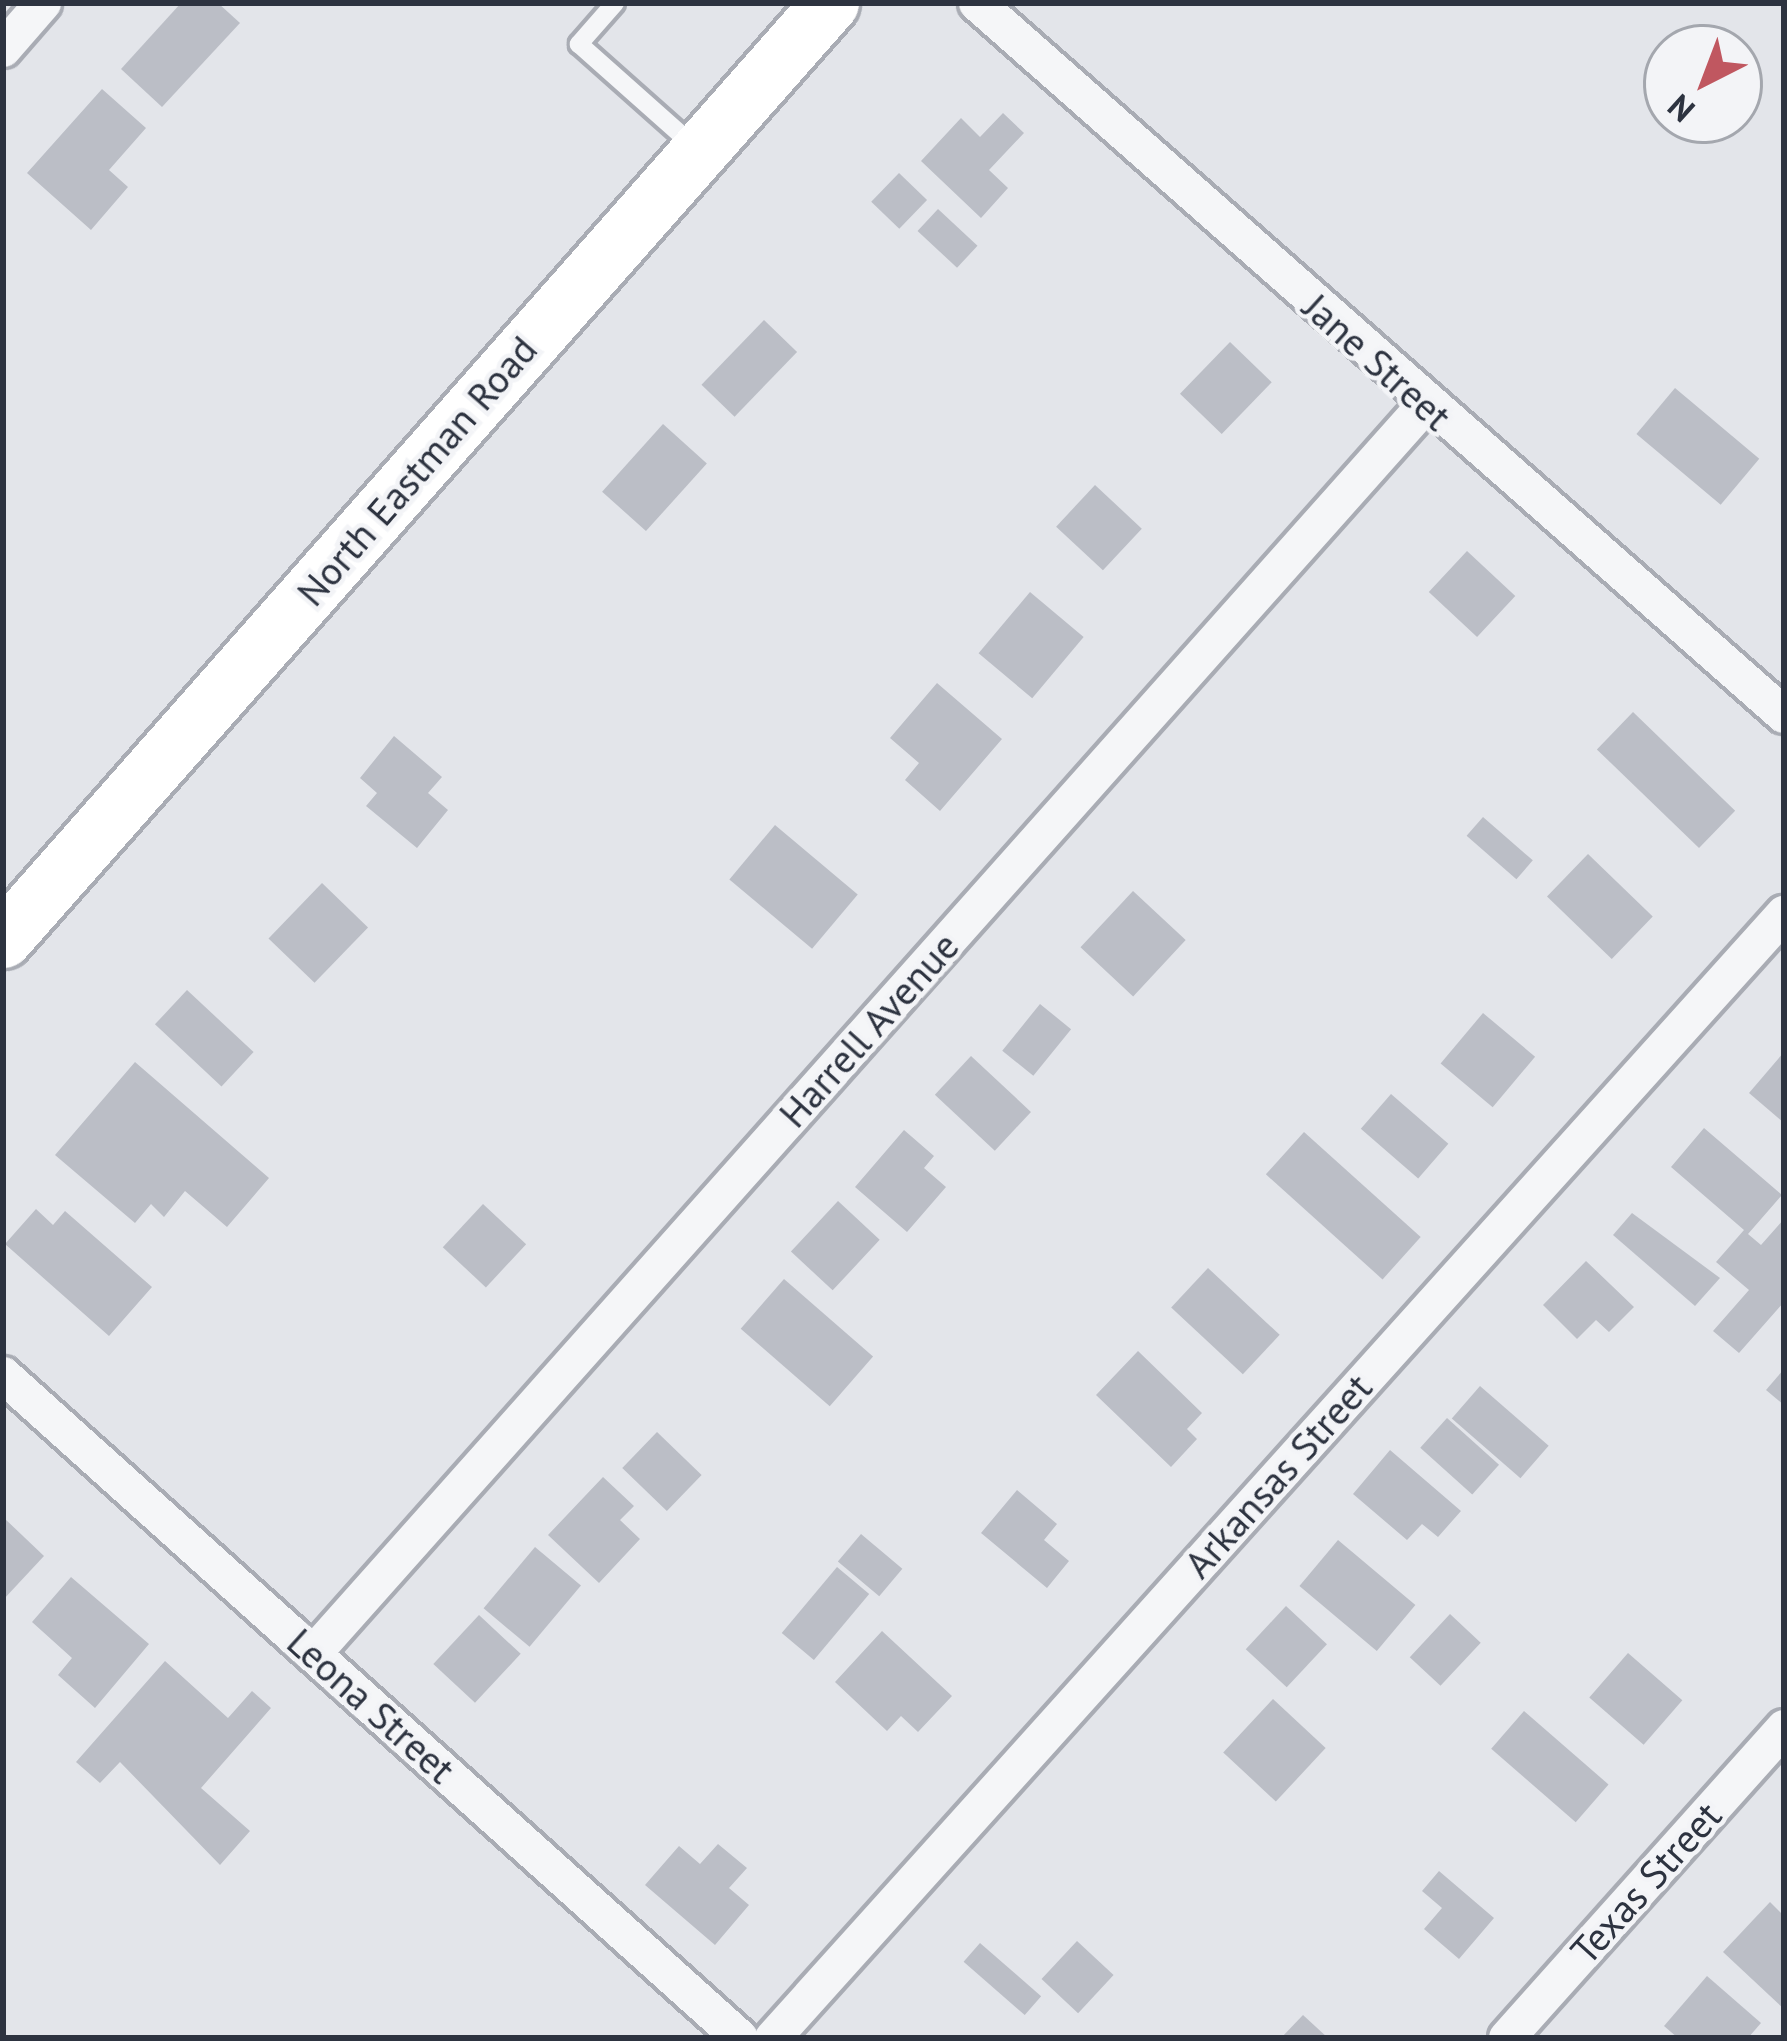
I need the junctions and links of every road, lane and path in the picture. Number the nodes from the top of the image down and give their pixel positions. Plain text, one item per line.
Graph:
1 (43, 3) edge
2 (615, 3) edge
3 (976, 3) edge
4 (817, 7) edge
5 (3, 49) edge
6 (699, 150) junction
7 (1425, 405) junction
8 (1784, 715) edge
9 (1784, 914) edge
10 (3, 940) edge
11 (3, 1375) edge
12 (314, 1654) junction
13 (1784, 1728) edge
14 (740, 2038) edge
15 (773, 2038) edge
16 (1507, 2038) edge

1 - 5 street
2 - 6 lane
3 - 7 street, Jane Street
4 - 6 main road, North Eastman Road
6 - 10 main road, North Eastman Road
7 - 8 street, Jane Street
7 - 12 street, Harrell Avenue
9 - 15 street, Arkansas Street
11 - 12 street, Leona Street
12 - 14 street, Leona Street
13 - 16 street, Texas Street

